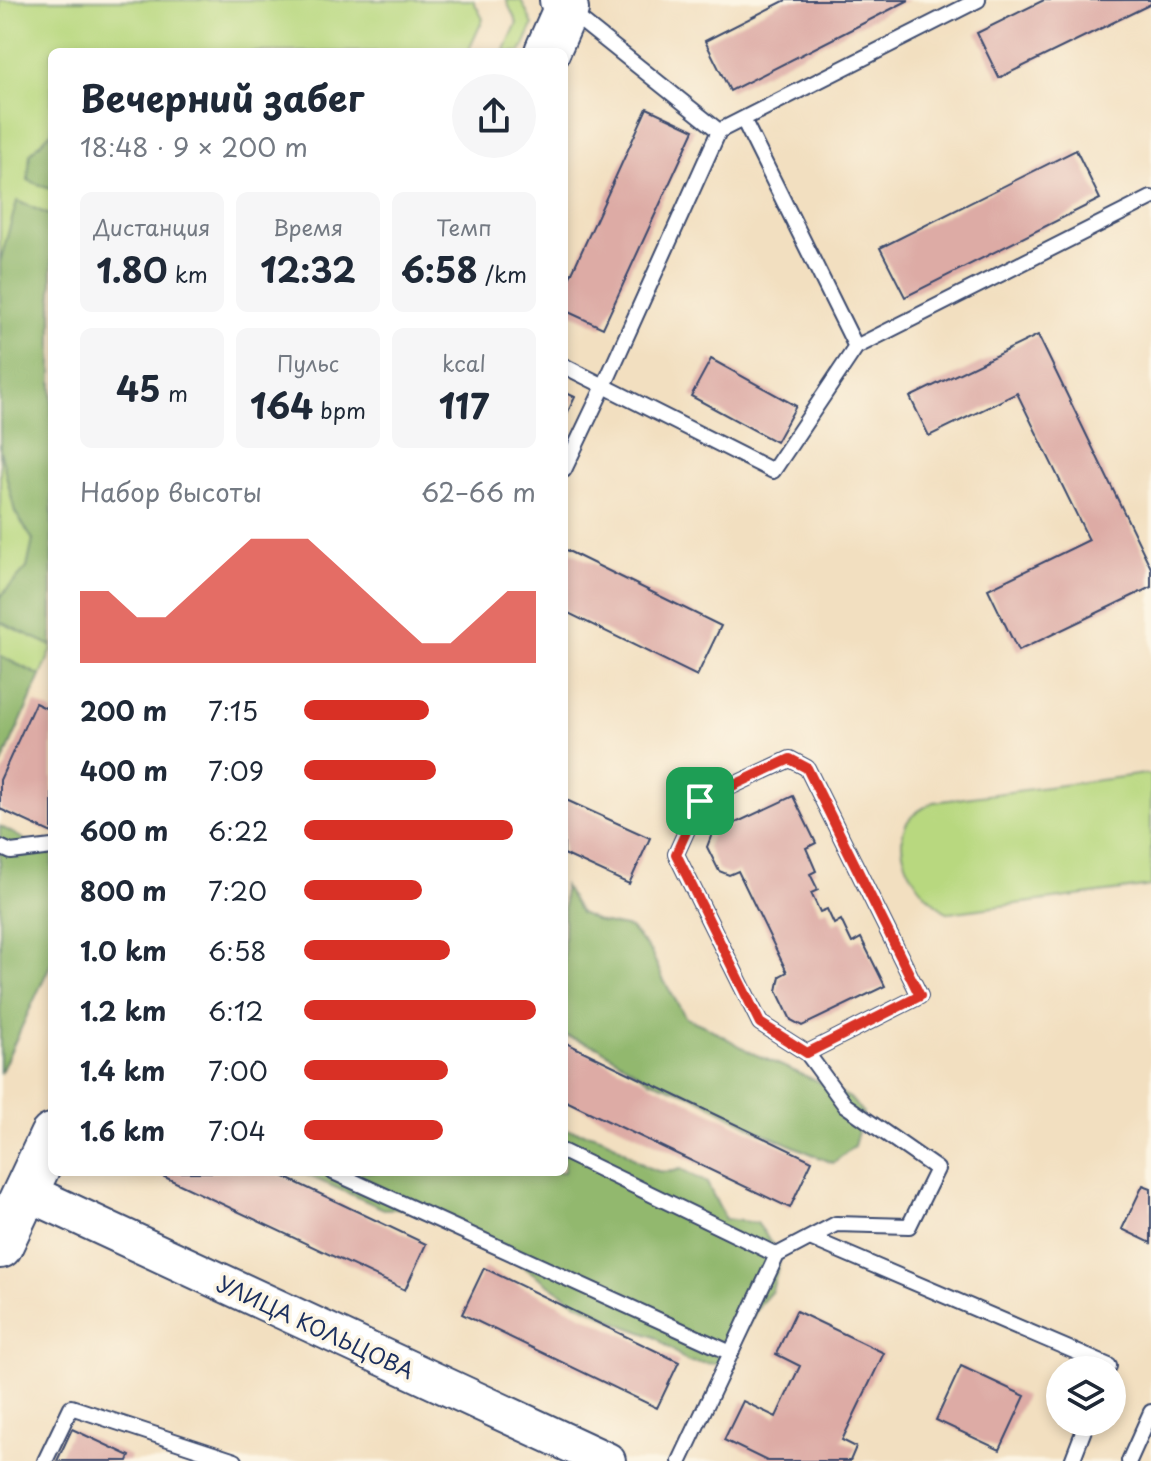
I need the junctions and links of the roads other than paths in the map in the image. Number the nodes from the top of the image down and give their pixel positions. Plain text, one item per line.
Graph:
1 (978, 0) edge
2 (564, 5) edge
3 (548, 48) edge
4 (743, 119) junction
5 (719, 131) junction
6 (1151, 198) edge
7 (856, 347) junction
8 (568, 368) edge
9 (604, 386) junction
10 (568, 462) edge
11 (0, 847) edge
12 (48, 847) edge
13 (807, 1053) junction
14 (48, 1144) edge
15 (568, 1154) edge
16 (342, 1176) edge
17 (25, 1191) junction
18 (810, 1238) junction
19 (0, 1246) edge
20 (777, 1255) junction
21 (731, 1353) junction
22 (1086, 1356) edge
23 (1151, 1412) edge
24 (1082, 1436) edge
25 (1145, 1439) edge
26 (45, 1461) edge
27 (235, 1461) edge
28 (607, 1461) edge
29 (680, 1461) edge
30 (1072, 1461) edge
31 (1129, 1461) edge

1 - 4 lane
2 - 3 highway
2 - 5 lane
4 - 5 lane
4 - 7 lane
5 - 9 lane
6 - 7 lane
7 - 9 lane
8 - 9 lane
9 - 10 lane
11 - 12 lane
13 - 13 lane
13 - 18 lane
14 - 17 highway
15 - 20 lane
16 - 21 lane
17 - 19 highway
17 - 28 main road, УЛИЦА КОЛЬЦОВА
18 - 20 lane
18 - 22 lane
20 - 21 lane
21 - 29 lane
23 - 25 lane
24 - 30 lane
25 - 31 lane
26 - 27 lane

